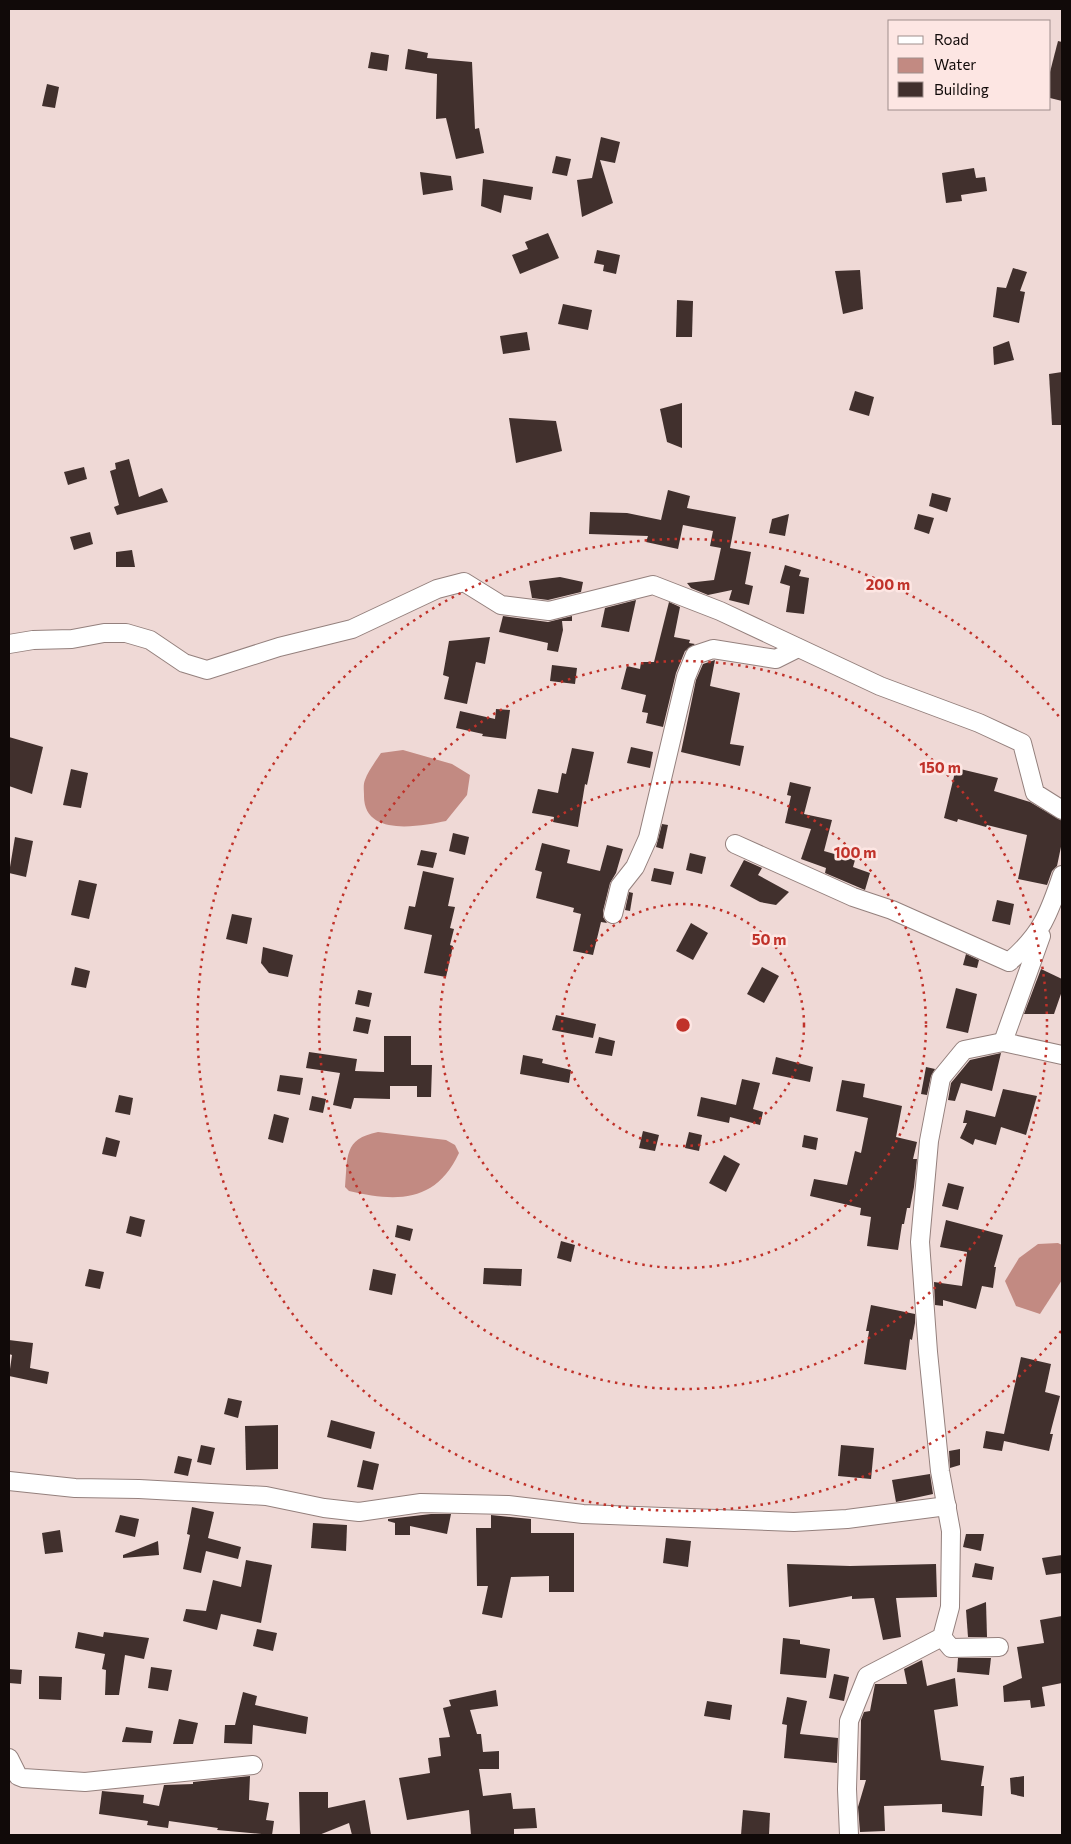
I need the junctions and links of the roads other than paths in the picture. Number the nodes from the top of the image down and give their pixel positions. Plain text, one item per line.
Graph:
1 (9, 644) edge
2 (798, 648) junction
3 (1062, 810) edge
4 (735, 844) dead end
5 (1062, 876) edge
6 (613, 914) dead end
7 (1003, 1042) junction
8 (1062, 1055) edge
9 (9, 1481) edge
10 (947, 1506) junction
11 (942, 1637) junction
12 (999, 1647) dead end
13 (9, 1758) edge
14 (253, 1764) dead end
15 (849, 1835) edge

1 - 2 street
2 - 3 street
2 - 6 street
4 - 5 street
5 - 7 street
7 - 8 street
7 - 10 street
9 - 10 street
10 - 11 street
11 - 12 street
11 - 15 street
13 - 14 street

